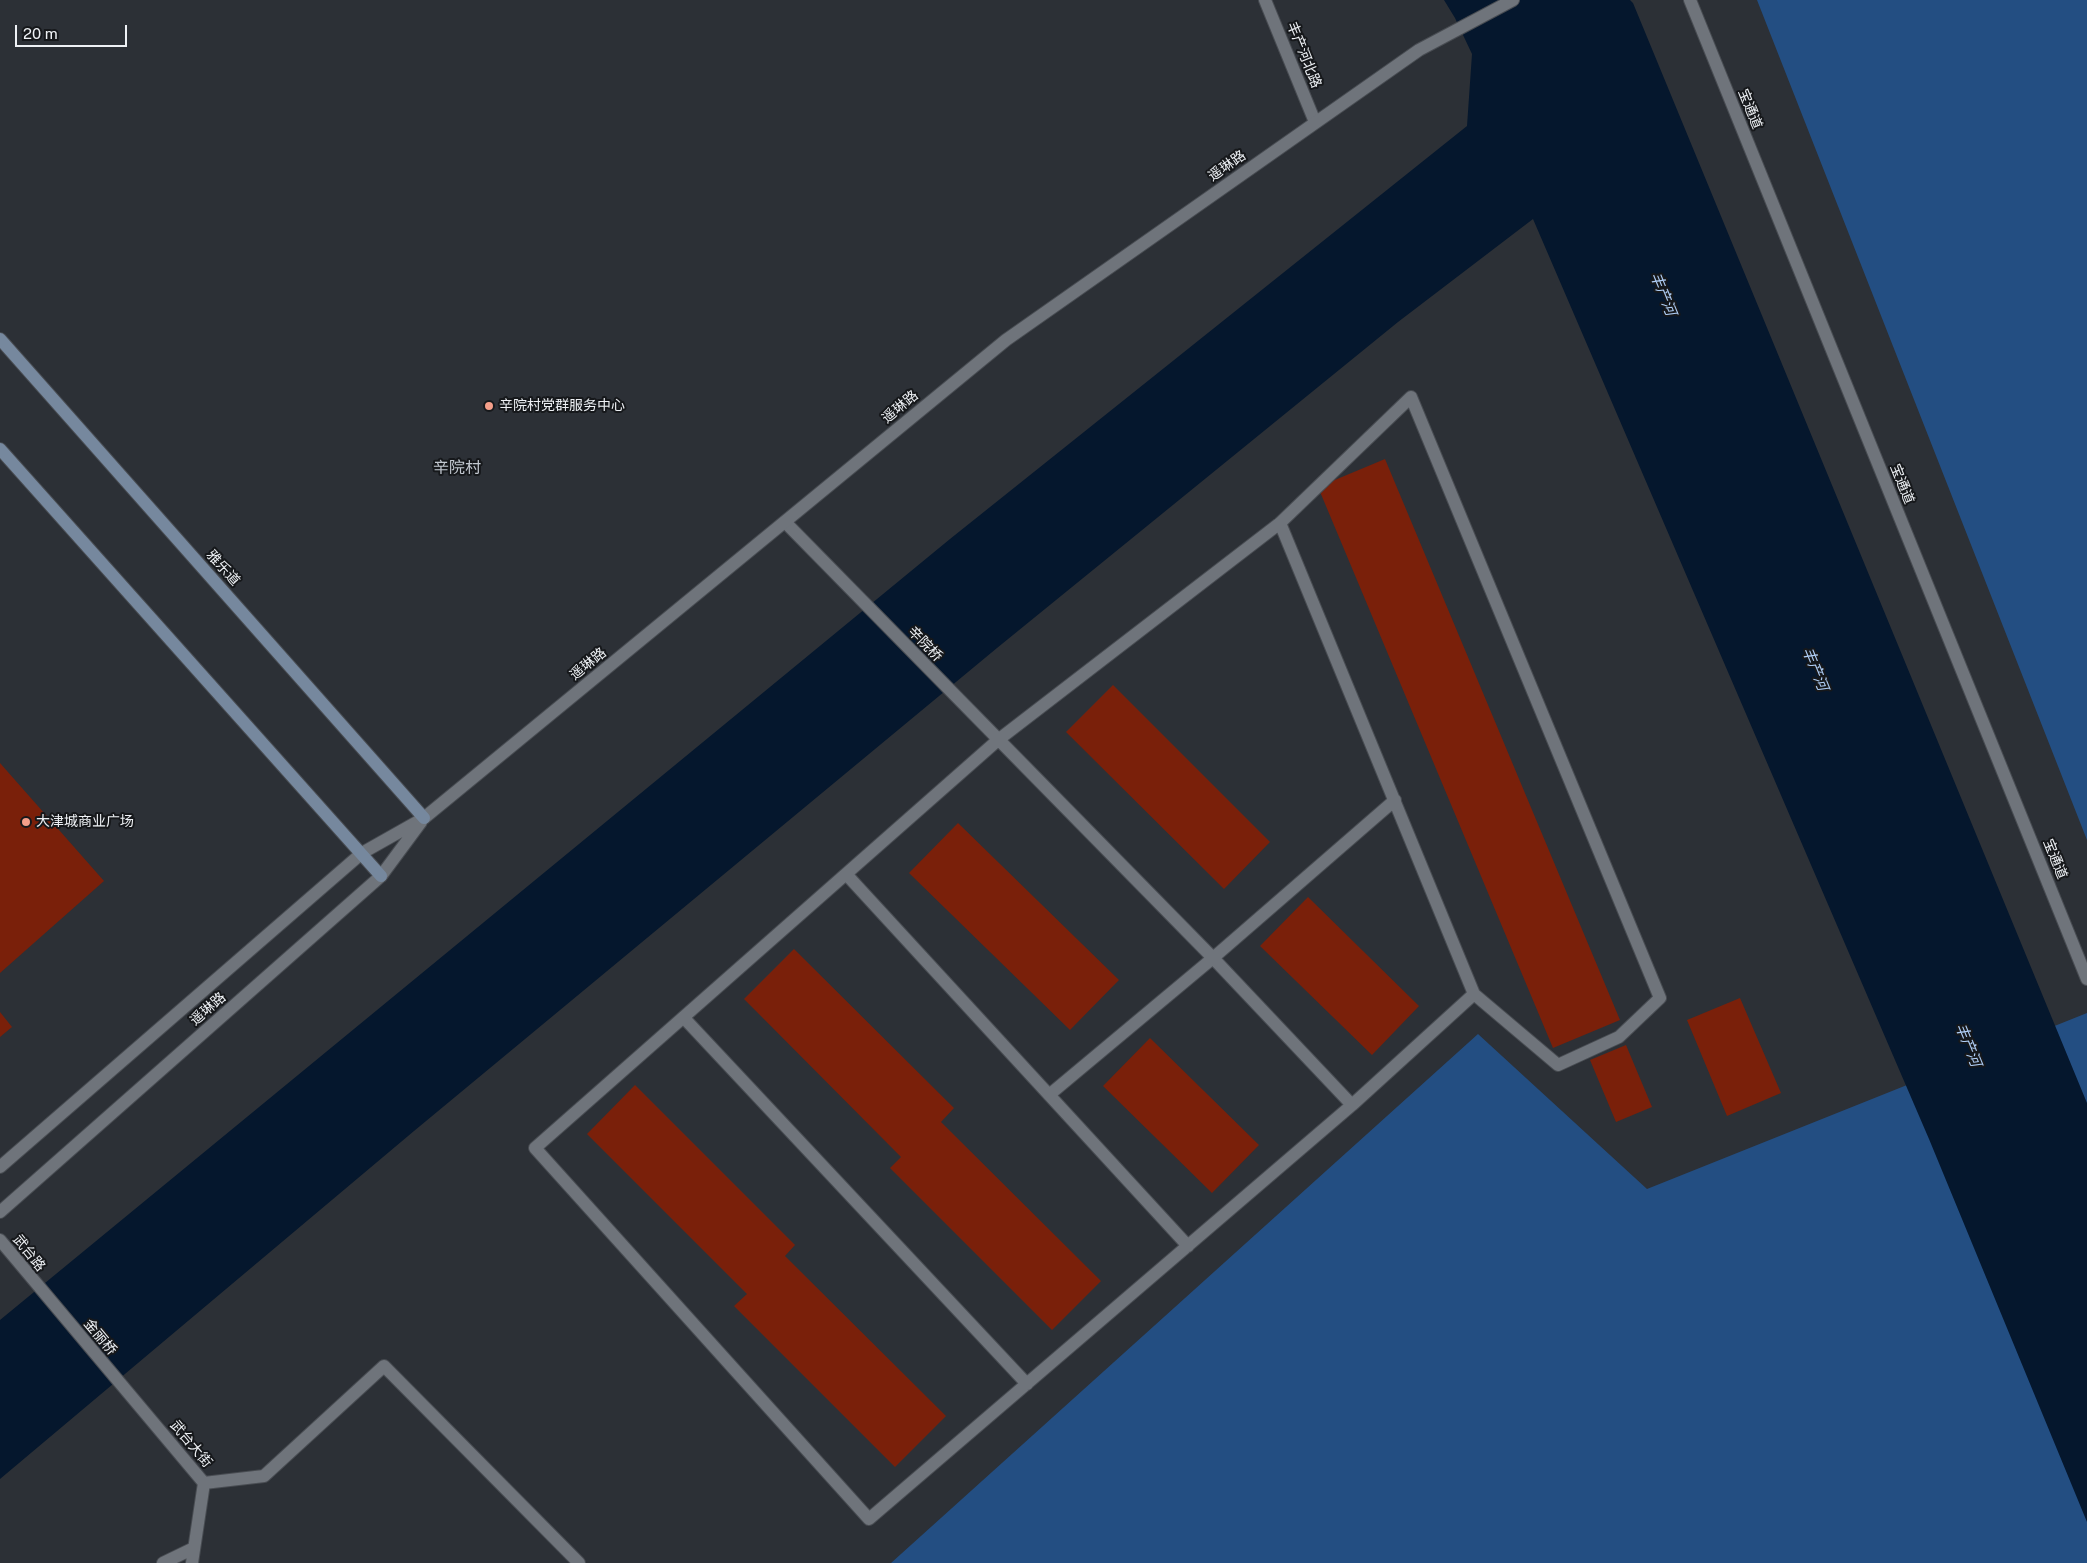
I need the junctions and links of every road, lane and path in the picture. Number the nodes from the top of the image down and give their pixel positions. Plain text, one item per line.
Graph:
1 (1266, 0) edge
2 (1513, 0) edge
3 (1690, 0) edge
4 (1315, 122) junction
5 (0, 339) edge
6 (0, 449) edge
7 (785, 522) junction
8 (1280, 523) junction
9 (998, 740) junction
10 (1394, 800) junction
11 (424, 818) junction
12 (362, 853) junction
13 (846, 874) junction
14 (381, 876) junction
15 (1213, 958) junction
16 (2087, 979) edge
17 (1474, 994) junction
18 (684, 1018) junction
19 (1049, 1095) junction
20 (1352, 1104) junction
21 (0, 1167) edge
22 (0, 1212) edge
23 (0, 1240) edge
24 (1188, 1246) junction
25 (36, 1284) joint
26 (1027, 1384) junction
27 (142, 1409) joint
28 (204, 1482) junction
29 (194, 1548) junction
30 (163, 1563) edge
31 (192, 1563) edge
32 (579, 1563) edge

1 - 4 street, 丰产河北路
2 - 4 street, 遥琳路
3 - 16 street, 宝通道
4 - 7 street, 遥琳路
5 - 11 main road, 雅乐道
6 - 12 main road
7 - 9 street, 辛院桥
7 - 11 street, 遥琳路
8 - 9 street
8 - 10 street
8 - 17 street
9 - 13 street
9 - 15 street, 辛院桥
10 - 15 street
10 - 17 street
11 - 12 street, 遥琳路
11 - 14 street, 遥琳路
12 - 14 main road
12 - 21 street, 遥琳路
13 - 18 street
13 - 19 street
14 - 22 street, 遥琳路
15 - 19 street
15 - 20 street, 辛院桥
17 - 20 street
18 - 26 street
18 - 26 street
19 - 24 street
20 - 24 street
23 - 25 street, 武台路
24 - 26 street
25 - 27 street, 金丽桥
27 - 28 street, 武台大街
28 - 29 street, 武台大街
28 - 32 street
29 - 30 street
29 - 31 street, 武台大街

